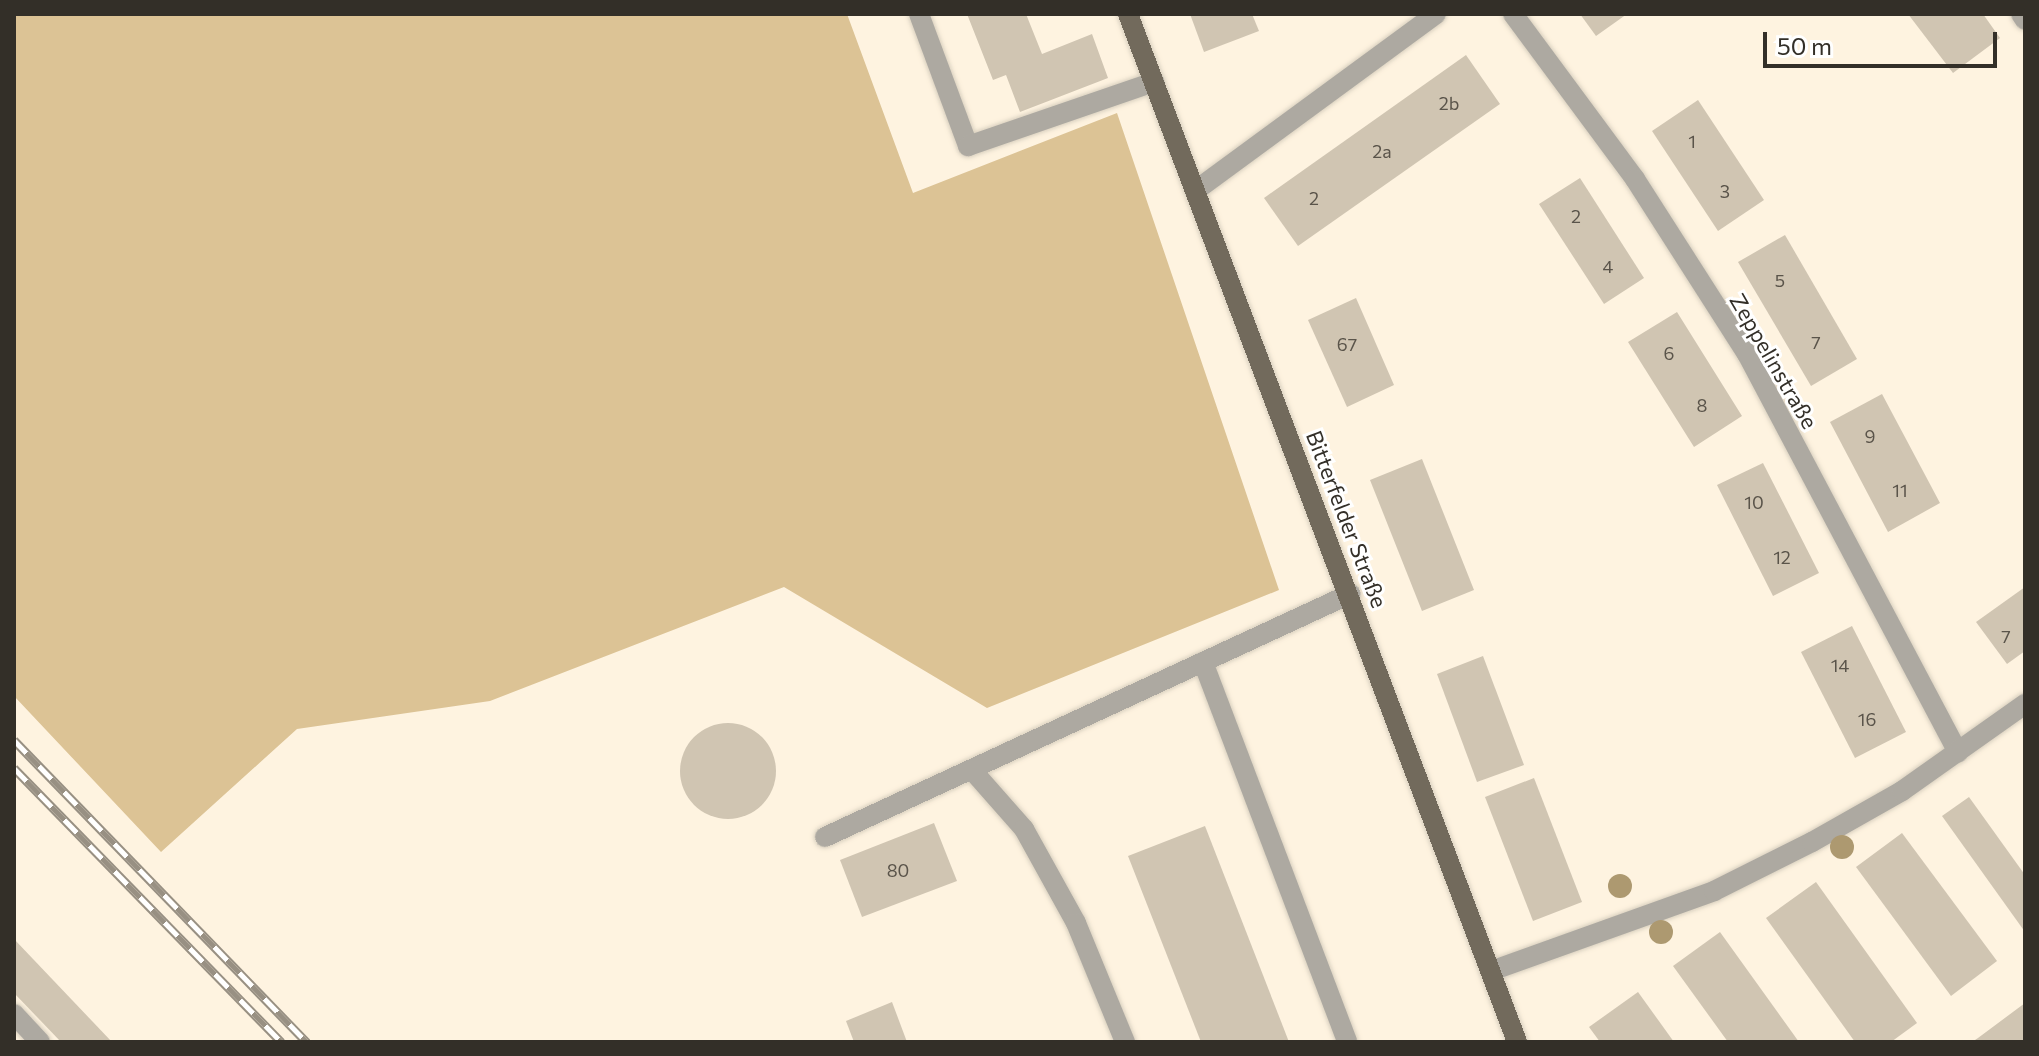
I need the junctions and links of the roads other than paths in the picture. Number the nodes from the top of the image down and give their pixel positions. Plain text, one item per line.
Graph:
1 (919, 14) edge
2 (1128, 14) edge
3 (1436, 14) edge
4 (1513, 14) edge
5 (2021, 14) edge
6 (2025, 20) edge
7 (1154, 82) junction
8 (1195, 191) junction
9 (1350, 594) junction
10 (1203, 662) junction
11 (2025, 704) edge
12 (1958, 753) junction
13 (972, 770) junction
14 (825, 837) dead end
15 (1491, 971) junction
16 (14, 1014) edge
17 (40, 1042) edge
18 (1125, 1042) edge
19 (1347, 1042) edge
20 (1517, 1042) edge

1 - 7 street
2 - 7 main road, Bitterfelder Straße
3 - 8 street
4 - 12 street, Zeppelinstraße
5 - 6 street
7 - 8 main road, Bitterfelder Straße
8 - 9 main road, Bitterfelder Straße
9 - 10 street
9 - 15 main road, Bitterfelder Straße
10 - 13 street
10 - 19 street
11 - 12 street
12 - 15 street
13 - 14 street
13 - 18 street
15 - 20 main road, Bitterfelder Straße
16 - 17 street

